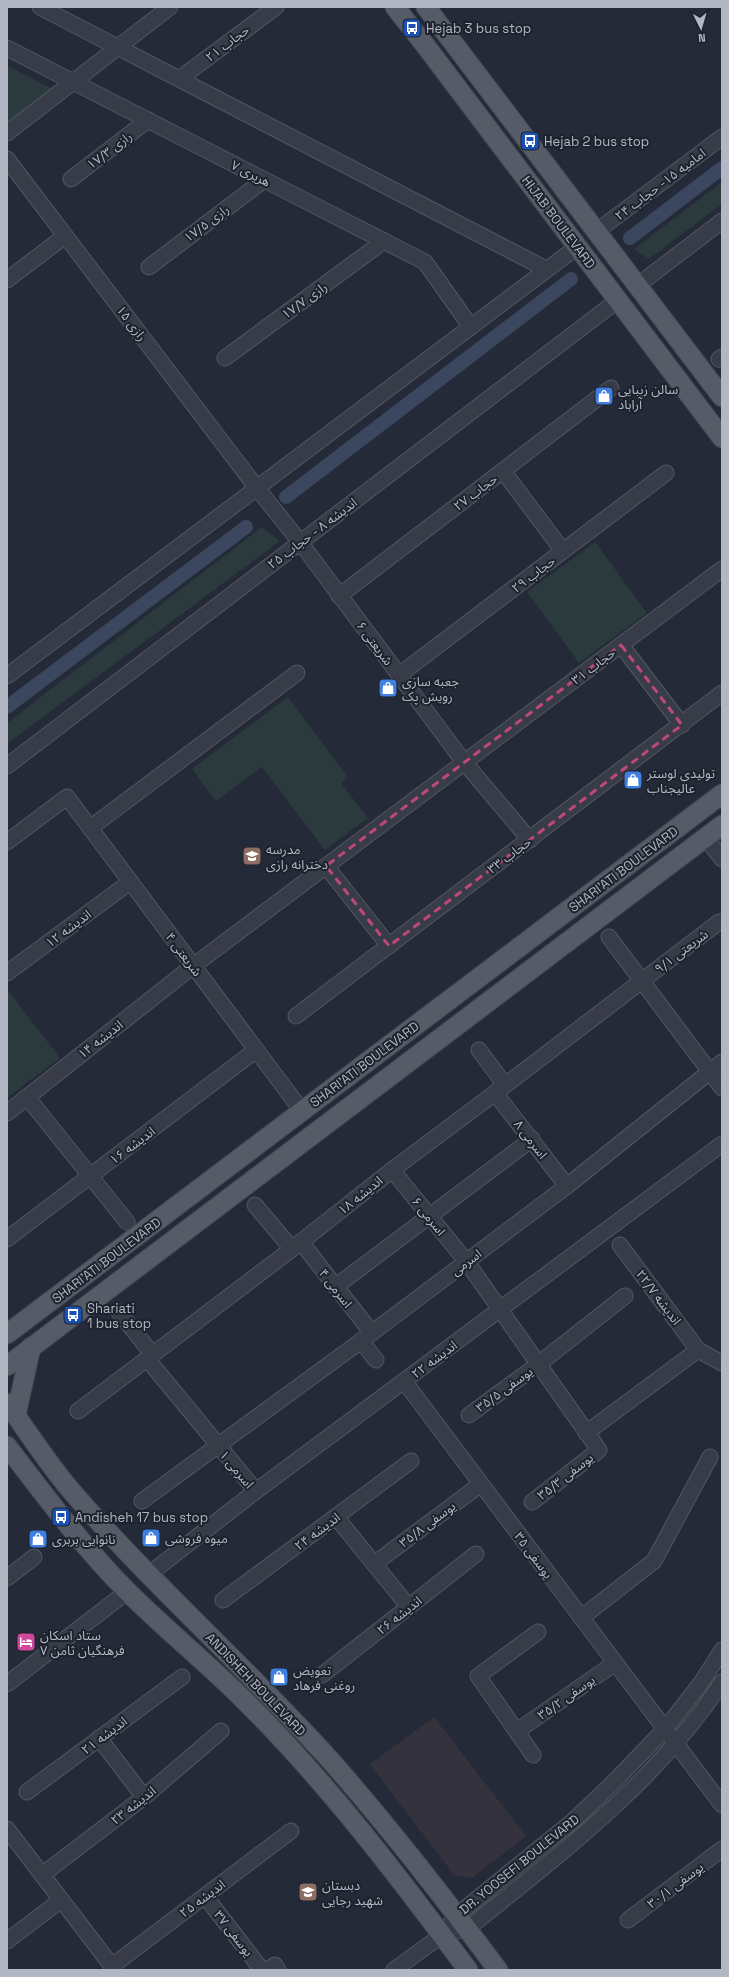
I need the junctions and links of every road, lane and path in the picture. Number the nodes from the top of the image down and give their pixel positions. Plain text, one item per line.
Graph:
1 (40, 7) edge
2 (170, 7) edge
3 (276, 7) edge
4 (395, 7) edge
5 (426, 7) edge
6 (445, 32) junction
7 (425, 45) junction
8 (117, 47) junction
9 (7, 48) edge
10 (179, 79) junction
11 (74, 82) junction
12 (148, 120) junction
13 (7, 133) edge
14 (722, 137) edge
15 (7, 159) edge
16 (71, 179) dead end
17 (264, 180) junction
18 (722, 220) edge
19 (597, 231) junction
20 (66, 236) junction
21 (384, 241) junction
22 (576, 247) junction
23 (149, 267) dead end
24 (546, 269) junction
25 (7, 280) edge
26 (638, 285) junction
27 (618, 300) junction
28 (471, 326) junction
29 (225, 358) dead end
30 (611, 388) dead end
31 (722, 397) edge
32 (722, 438) edge
33 (503, 471) junction
34 (666, 473) dead end
35 (256, 488) junction
36 (300, 542) junction
37 (563, 551) junction
38 (722, 569) edge
39 (340, 596) junction
40 (621, 645) junction
41 (297, 674) dead end
42 (399, 675) junction
43 (7, 676) edge
44 (722, 694) edge
45 (682, 725) junction
46 (464, 762) junction
47 (7, 766) edge
48 (722, 794) edge
49 (722, 825) edge
50 (90, 828) junction
51 (706, 838) junction
52 (530, 840) junction
53 (7, 842) edge
54 (722, 859) edge
55 (326, 866) junction
56 (130, 882) junction
57 (719, 922) dead end
58 (609, 937) dead end
59 (389, 946) junction
60 (193, 966) junction
61 (7, 973) edge
62 (642, 980) junction
63 (296, 1016) dead end
64 (256, 1050) junction
65 (479, 1050) dead end
66 (722, 1062) edge
67 (710, 1071) junction
68 (722, 1088) edge
69 (500, 1089) junction
70 (27, 1097) junction
71 (302, 1111) junction
72 (7, 1113) edge
73 (532, 1139) junction
74 (722, 1144) edge
75 (392, 1170) junction
76 (90, 1176) junction
77 (567, 1186) junction
78 (255, 1205) dead end
79 (430, 1216) junction
80 (126, 1222) dead end
81 (7, 1240) edge
82 (620, 1245) dead end
83 (296, 1246) junction
84 (466, 1262) junction
85 (335, 1287) junction
86 (625, 1296) dead end
87 (501, 1309) junction
88 (120, 1312) dead end
89 (10, 1330) edge
90 (366, 1337) junction
91 (31, 1347) junction
92 (698, 1350) junction
93 (150, 1357) junction
94 (376, 1360) dead end
95 (540, 1363) junction
96 (722, 1363) edge
97 (7, 1366) edge
98 (404, 1381) junction
99 (12, 1409) edge
100 (78, 1411) dead end
101 (469, 1415) dead end
102 (586, 1433) junction
103 (7, 1446) edge
104 (218, 1446) junction
105 (599, 1450) joint
106 (710, 1457) dead end
107 (411, 1461) dead end
108 (481, 1484) junction
109 (256, 1492) junction
110 (142, 1501) dead end
111 (532, 1502) dead end
112 (336, 1517) junction
113 (476, 1554) dead end
114 (34, 1557) dead end
115 (374, 1564) junction
116 (148, 1575) junction
117 (7, 1578) edge
118 (128, 1591) junction
119 (223, 1600) dead end
120 (409, 1607) junction
121 (581, 1618) junction
122 (538, 1632) dead end
123 (722, 1650) edge
124 (615, 1663) junction
125 (322, 1675) dead end
126 (182, 1677) dead end
127 (722, 1682) edge
128 (7, 1684) edge
129 (664, 1729) junction
130 (221, 1731) dead end
131 (517, 1731) junction
132 (99, 1738) junction
133 (676, 1744) junction
134 (534, 1756) dead end
135 (27, 1792) dead end
136 (144, 1797) junction
137 (722, 1805) edge
138 (7, 1829) edge
139 (291, 1831) dead end
140 (722, 1849) edge
141 (42, 1875) junction
142 (205, 1896) junction
143 (61, 1900) junction
144 (628, 1920) dead end
145 (462, 1922) junction
146 (442, 1935) junction
147 (7, 1941) edge
148 (113, 1968) edge
149 (262, 1970) edge
150 (267, 1970) edge
151 (278, 1970) edge
152 (394, 1970) edge
153 (468, 1970) edge
154 (498, 1970) edge

1 - 8 street
2 - 8 street
3 - 10 street, حجاب ۲۱
4 - 7 main road, HIJAB BOULEVARD
5 - 6 main road, HIJAB BOULEVARD
6 - 7 main road
6 - 19 main road, HIJAB BOULEVARD
7 - 22 main road, HIJAB BOULEVARD
8 - 10 street
8 - 11 street
9 - 11 street, هریری ۷
10 - 24 street
11 - 12 street, هریری ۷
11 - 13 street
12 - 16 street, رازی ۱۷/۳
12 - 17 street, هریری ۷
14 - 19 street, امامیه ۱۵- حجاب ۲۴
15 - 20 street, رازی ۱۵
17 - 21 street, هریری ۷
17 - 23 street, رازی ۱۷/۵
18 - 26 street
19 - 26 main road, HIJAB BOULEVARD
20 - 25 street
20 - 35 street, رازی ۱۵
21 - 28 street, هریری ۷
21 - 29 street, رازی ۱۷/۷
22 - 24 street
22 - 27 main road, HIJAB BOULEVARD
24 - 28 street
26 - 31 main road, HIJAB BOULEVARD
27 - 32 main road, HIJAB BOULEVARD
27 - 36 street, اندیشه ۸ - حجاب ۲۵
28 - 35 street
30 - 33 street, حجاب ۲۷
33 - 37 street
33 - 39 street, حجاب ۲۷
34 - 37 street, حجاب ۲۹
35 - 36 street, رازی ۱۵
35 - 43 street
36 - 39 street, شریعتی ۶
36 - 47 street, اندیشه ۸ - حجاب ۲۵
37 - 42 street, حجاب ۲۹
38 - 40 street, حجاب ۳۱
39 - 42 street, شریعتی ۶
40 - 45 street
40 - 46 street, حجاب ۳۱
41 - 50 street
42 - 46 street, شریعتی ۶
44 - 45 street, حجاب ۳۳
45 - 52 street, حجاب ۳۳
46 - 52 street, شریعتی ۶
46 - 55 street, حجاب ۳۱
48 - 71 main road, SHARI'ATI BOULEVARD
49 - 51 main road, SHARI'ATI BOULEVARD
50 - 53 street, شریعتی ۴
50 - 56 street, شریعتی ۴
51 - 54 street
51 - 91 main road, SHARI'ATI BOULEVARD
52 - 59 street, حجاب ۳۳
55 - 59 street
55 - 60 street, اندیشه ۱۴
56 - 60 street, شریعتی ۴
56 - 61 street, اندیشه ۱۲
57 - 62 street, شریعتی ۹/۱
58 - 62 street
59 - 63 street, حجاب ۳۳
60 - 64 street, شریعتی ۴
60 - 70 street, اندیشه ۱۴
62 - 67 street
62 - 69 street, اندیشه ۱۸
64 - 71 street, شریعتی ۴
64 - 76 street, اندیشه ۱۶
65 - 69 street, اسرمی ۸
66 - 67 street, اسرمی
67 - 68 street
67 - 77 street, اسرمی
69 - 73 street, اسرمی ۸
69 - 75 street, اندیشه ۱۸
70 - 72 street, اندیشه ۱۴
70 - 76 street
71 - 89 main road, SHARI'ATI BOULEVARD
73 - 77 street, اسرمی ۸
73 - 79 street
74 - 87 street, اندیشه ۲۲
75 - 79 street, اسرمی ۶
75 - 83 street, اندیشه ۱۸
76 - 80 street
76 - 81 street, اندیشه ۱۶
77 - 84 street, اسرمی
78 - 83 street, اسرمی ۴
79 - 84 street, اسرمی ۶
79 - 85 street
82 - 92 street, اندیشه ۲۲/۷
83 - 85 street, اسرمی ۴
83 - 93 street, اندیشه ۱۸
84 - 87 street, اسرمی ۶
84 - 90 street, اسرمی
85 - 90 street, اسرمی ۴
86 - 95 street, یوسفی ۳۵/۵
87 - 95 street, اسرمی ۶
87 - 98 street, اندیشه ۲۲
88 - 93 street, اسرمی ۱
90 - 94 street, اسرمی ۴
90 - 104 street, اسرمی
91 - 97 main road, SHARI'ATI BOULEVARD
91 - 99 main road
92 - 96 street
92 - 102 street
93 - 100 street, اندیشه ۱۸
93 - 104 street, اسرمی ۱
95 - 101 street, یوسفی ۳۵/۵
95 - 102 street, اسرمی ۶
98 - 108 street, یوسفی ۳۵
98 - 109 street, اندیشه ۲۲
99 - 116 main road, ANDISHEH BOULEVARD
102 - 105 street, اسرمی ۶
103 - 118 main road, ANDISHEH BOULEVARD
104 - 109 street, اسرمی ۱
104 - 110 street, اسرمی
105 - 111 street, یوسفی ۳۵/۳
106 - 121 street
107 - 112 street, اندیشه ۲۴
108 - 115 street, یوسفی ۳۵/۸
108 - 121 street, یوسفی ۳۵
109 - 116 street, اندیشه ۲۲
112 - 115 street
112 - 119 street, اندیشه ۲۴
113 - 120 street, اندیشه ۲۶
114 - 117 street
115 - 120 street
116 - 145 main road, ANDISHEH BOULEVARD
118 - 128 street
118 - 146 main road, ANDISHEH BOULEVARD
120 - 125 street, اندیشه ۲۶
121 - 124 street, یوسفی ۳۵
122 - 131 street
123 - 129 street, DR. YOOSEFI BOULEVARD
124 - 129 street, یوسفی ۳۵
124 - 131 street, یوسفی ۳۵/۲
126 - 132 street, اندیشه ۲۱
127 - 133 street, DR. YOOSEFI BOULEVARD
129 - 133 street, یوسفی ۳۵
129 - 145 street, DR. YOOSEFI BOULEVARD
130 - 136 street, اندیشه ۲۳
131 - 134 street
132 - 135 street, اندیشه ۲۱
132 - 136 street
133 - 137 street, یوسفی ۳۵
133 - 145 street, DR. YOOSEFI BOULEVARD
136 - 141 street, اندیشه ۲۳
138 - 141 street
139 - 142 street, اندیشه ۲۵
140 - 144 street, یوسفی ۳۰/۱
141 - 143 street
142 - 148 street, اندیشه ۲۵
142 - 149 street, یوسفی ۳۷
143 - 147 street
143 - 148 street
145 - 146 street, DR. YOOSEFI BOULEVARD
145 - 154 main road, ANDISHEH BOULEVARD
146 - 152 street, DR. YOOSEFI BOULEVARD
146 - 153 main road, ANDISHEH BOULEVARD
150 - 151 street

